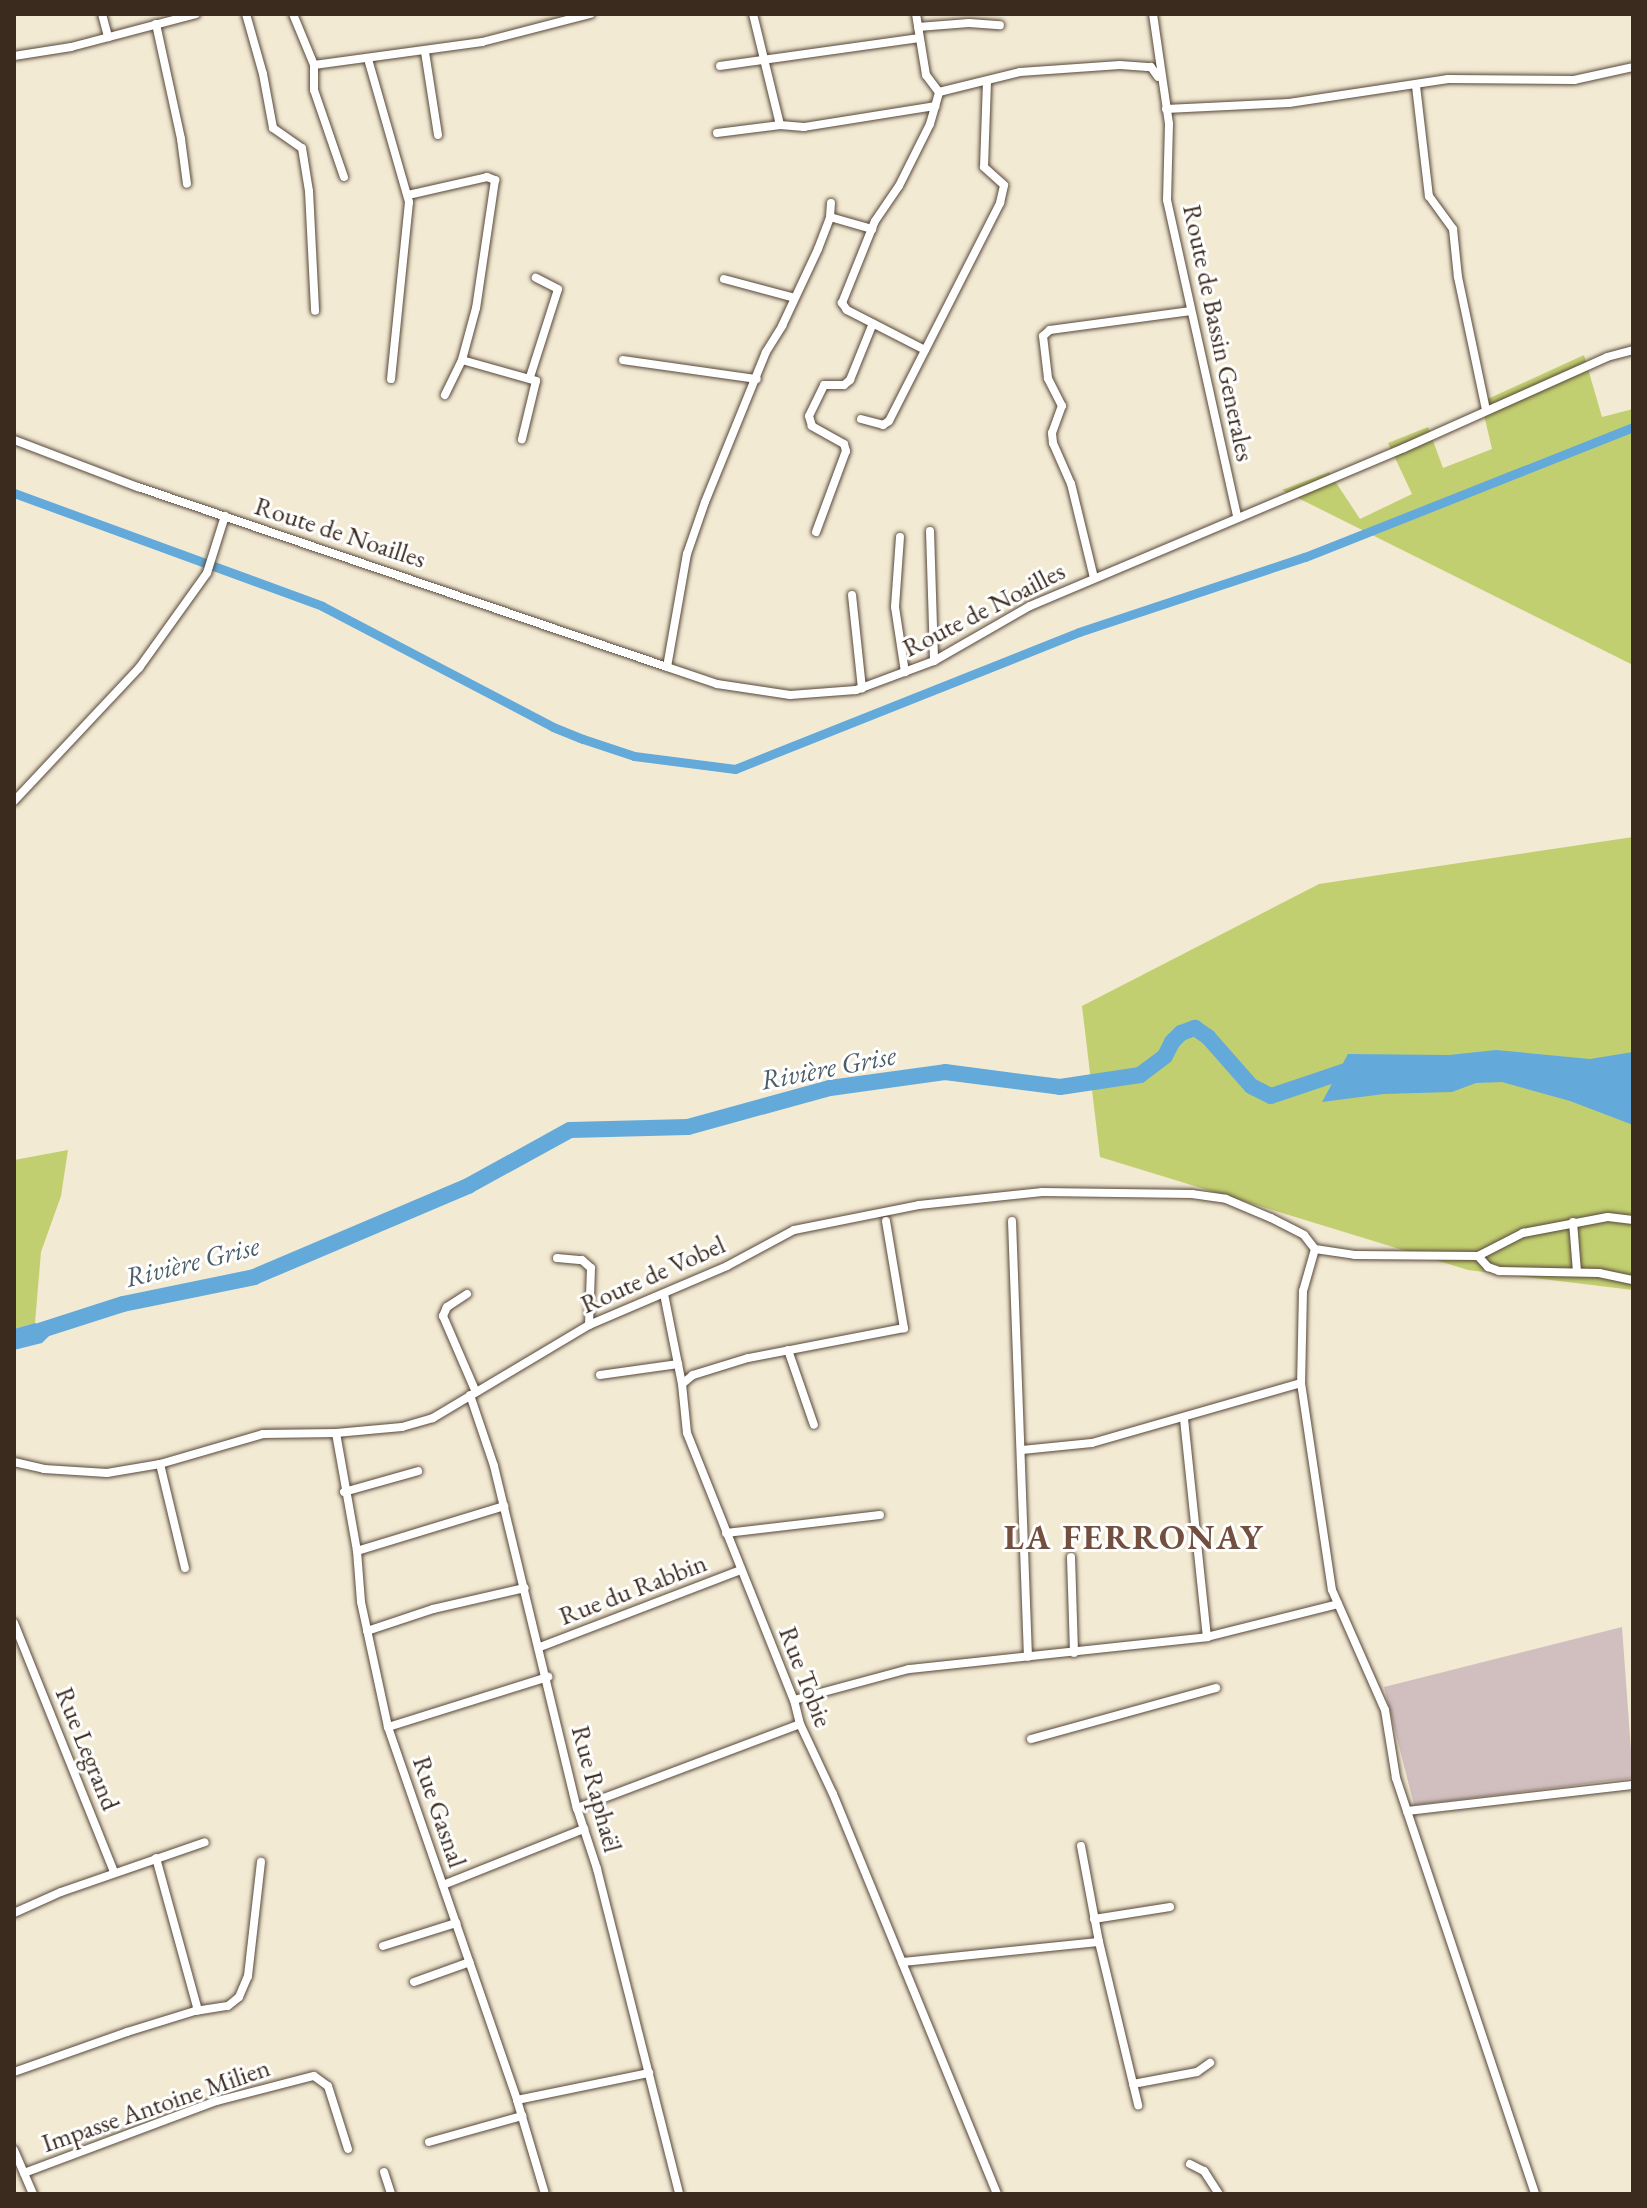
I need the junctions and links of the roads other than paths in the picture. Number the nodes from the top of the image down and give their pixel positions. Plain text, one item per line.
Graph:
1 (102, 14) edge
2 (196, 14) edge
3 (246, 14) edge
4 (293, 14) edge
5 (590, 14) edge
6 (753, 14) edge
7 (916, 14) edge
8 (1153, 14) edge
9 (178, 16) edge
10 (156, 24) junction
11 (1000, 25) dead end
12 (918, 27) junction
13 (108, 37) junction
14 (919, 38) junction
15 (425, 52) junction
16 (14, 56) edge
17 (764, 58) junction
18 (368, 59) junction
19 (314, 65) junction
20 (720, 66) dead end
21 (1633, 67) edge
22 (987, 81) junction
23 (1161, 82) junction
24 (1416, 86) junction
25 (939, 92) junction
26 (935, 106) junction
27 (1166, 109) junction
28 (780, 125) junction
29 (717, 133) dead end
30 (438, 135) dead end
31 (344, 177) dead end
32 (187, 184) dead end
33 (408, 195) junction
34 (831, 203) dead end
35 (830, 217) junction
36 (872, 229) junction
37 (536, 278) dead end
38 (724, 279) dead end
39 (795, 298) junction
40 (315, 311) dead end
41 (1191, 311) junction
42 (873, 323) junction
43 (925, 350) junction
44 (1633, 350) edge
45 (462, 360) junction
46 (623, 360) dead end
47 (530, 377) junction
48 (391, 379) dead end
49 (757, 379) junction
50 (445, 395) dead end
51 (1486, 410) junction
52 (861, 419) dead end
53 (522, 439) dead end
54 (14, 440) edge
55 (225, 516) junction
56 (1237, 517) junction
57 (930, 531) dead end
58 (816, 532) dead end
59 (900, 537) dead end
60 (1094, 578) junction
61 (852, 595) dead end
62 (934, 661) junction
63 (667, 667) junction
64 (905, 672) junction
65 (862, 688) junction
66 (14, 801) edge
67 (1633, 1220) edge
68 (886, 1221) dead end
69 (1012, 1221) dead end
70 (1573, 1222) junction
71 (1315, 1249) junction
72 (1478, 1256) junction
73 (557, 1258) dead end
74 (1577, 1272) junction
75 (1633, 1280) edge
76 (467, 1294) dead end
77 (664, 1294) junction
78 (589, 1325) junction
79 (788, 1350) junction
80 (678, 1364) junction
81 (600, 1375) dead end
82 (1301, 1383) junction
83 (682, 1384) junction
84 (472, 1393) junction
85 (1184, 1419) junction
86 (814, 1425) dead end
87 (336, 1433) junction
88 (1022, 1450) junction
89 (14, 1462) edge
90 (160, 1464) junction
91 (418, 1471) dead end
92 (344, 1492) junction
93 (504, 1506) junction
94 (880, 1515) dead end
95 (726, 1533) junction
96 (357, 1551) junction
97 (1071, 1557) dead end
98 (185, 1568) dead end
99 (741, 1570) junction
100 (525, 1588) junction
101 (1338, 1604) junction
102 (14, 1623) edge
103 (367, 1631) junction
104 (1207, 1637) junction
105 (18, 1644) edge
106 (540, 1647) junction
107 (1074, 1653) junction
108 (1028, 1657) junction
109 (548, 1677) junction
110 (1216, 1688) dead end
111 (794, 1700) junction
112 (800, 1724) junction
113 (388, 1727) junction
114 (1031, 1739) dead end
115 (1633, 1785) edge
116 (577, 1808) junction
117 (1407, 1811) junction
118 (584, 1829) junction
119 (205, 1842) dead end
120 (1081, 1846) dead end
121 (156, 1858) junction
122 (261, 1862) dead end
123 (114, 1872) junction
124 (443, 1885) junction
125 (1170, 1907) dead end
126 (14, 1913) edge
127 (1094, 1919) junction
128 (456, 1923) junction
129 (1099, 1942) junction
130 (383, 1946) dead end
131 (470, 1962) junction
132 (902, 1962) junction
133 (414, 1982) dead end
134 (198, 2010) junction
135 (1210, 2063) dead end
136 (14, 2072) edge
137 (649, 2073) junction
138 (1133, 2084) junction
139 (517, 2100) junction
140 (1138, 2105) dead end
141 (522, 2116) junction
142 (429, 2142) dead end
143 (348, 2149) dead end
144 (14, 2150) edge
145 (1190, 2164) dead end
146 (384, 2172) dead end
147 (24, 2173) junction
148 (33, 2194) edge
149 (391, 2194) edge
150 (545, 2194) edge
151 (679, 2194) edge
152 (997, 2194) edge
153 (1219, 2194) edge
154 (1535, 2194) edge

1 - 13 street
2 - 9 street
3 - 40 street
4 - 19 street
5 - 15 street
6 - 17 street
7 - 12 street
8 - 23 street, Route de Bassin Generales
9 - 10 street
10 - 13 street
10 - 32 street
11 - 12 street
12 - 14 street
13 - 16 street
14 - 17 street
14 - 25 street
15 - 18 street
15 - 30 street
17 - 20 street
17 - 28 street
18 - 19 street
18 - 33 street
19 - 31 street
21 - 24 street
22 - 23 street
22 - 25 street
22 - 43 street
23 - 27 street, Route de Bassin Generales
24 - 27 street
24 - 51 street
25 - 26 street
26 - 28 street
26 - 36 street
27 - 41 street, Route de Bassin Generales
28 - 29 street
33 - 45 street
33 - 48 street
34 - 35 street
35 - 36 street
35 - 39 street
36 - 42 street
37 - 47 street
38 - 39 street
39 - 49 street
41 - 56 street, Route de Bassin Generales
41 - 60 street
42 - 43 street
42 - 58 street
43 - 52 street
44 - 51 street, Route de Noailles
45 - 47 street
45 - 50 street
46 - 49 street
47 - 53 street
49 - 63 street
51 - 56 street, Route de Noailles
54 - 55 street, Route de Noailles
55 - 63 street, Route de Noailles
55 - 66 street
56 - 60 street, Route de Noailles
57 - 62 street
59 - 64 street
60 - 62 street, Route de Noailles
61 - 65 street
62 - 64 street, Route de Noailles
63 - 65 street, Route de Noailles
64 - 65 street, Route de Noailles
67 - 70 street
68 - 79 street
69 - 88 street
70 - 72 street
70 - 74 street
71 - 72 street
71 - 77 street, Route de Vobel
71 - 82 street
72 - 74 street
73 - 78 street
74 - 75 street
76 - 84 street, Rue Raphaël
77 - 78 street, Route de Vobel
77 - 80 street, Rue Tobie
78 - 84 street, Route de Vobel
79 - 83 street
79 - 86 street
80 - 81 street
80 - 83 street, Rue Tobie
82 - 85 street
82 - 101 street
83 - 95 street, Rue Tobie
84 - 87 street, Route de Vobel
84 - 93 street, Rue Raphaël
85 - 88 street
85 - 104 street
87 - 90 street, Route de Vobel
87 - 92 street, Rue Gasnal
88 - 108 street
89 - 90 street, Route de Vobel
90 - 98 street
91 - 92 street
92 - 96 street, Rue Gasnal
93 - 96 street
93 - 100 street, Rue Raphaël
94 - 95 street
95 - 99 street, Rue Tobie
96 - 103 street, Rue Gasnal
97 - 107 street
99 - 106 street, Rue du Rabbin
99 - 111 street, Rue Tobie
100 - 103 street
100 - 106 street, Rue Raphaël
101 - 104 street
101 - 117 street
102 - 105 street, Rue Legrand
103 - 113 street, Rue Gasnal
104 - 107 street
105 - 123 street, Rue Legrand
106 - 109 street, Rue Raphaël
107 - 108 street
108 - 111 street
109 - 113 street
109 - 116 street, Rue Raphaël
110 - 114 street
111 - 112 street, Rue Tobie
112 - 116 street
112 - 132 street, Rue Tobie
113 - 124 street, Rue Gasnal
115 - 117 street
116 - 118 street, Rue Raphaël
117 - 154 street
118 - 124 street
118 - 137 street, Rue Raphaël
119 - 121 street
120 - 127 street
121 - 123 street
121 - 134 street
122 - 134 street
123 - 126 street
124 - 128 street, Rue Gasnal
125 - 127 street
127 - 129 street
128 - 130 street
128 - 131 street, Rue Gasnal
129 - 132 street
129 - 138 street
131 - 133 street
131 - 139 street, Rue Gasnal
132 - 152 street, Rue Tobie
134 - 136 street
135 - 138 street
137 - 139 street
137 - 151 street, Rue Raphaël
138 - 140 street
139 - 141 street, Rue Gasnal
141 - 142 street
141 - 150 street, Rue Gasnal
143 - 147 street, Impasse Antoine Milien
144 - 147 street
145 - 153 street
146 - 149 street
147 - 148 street

